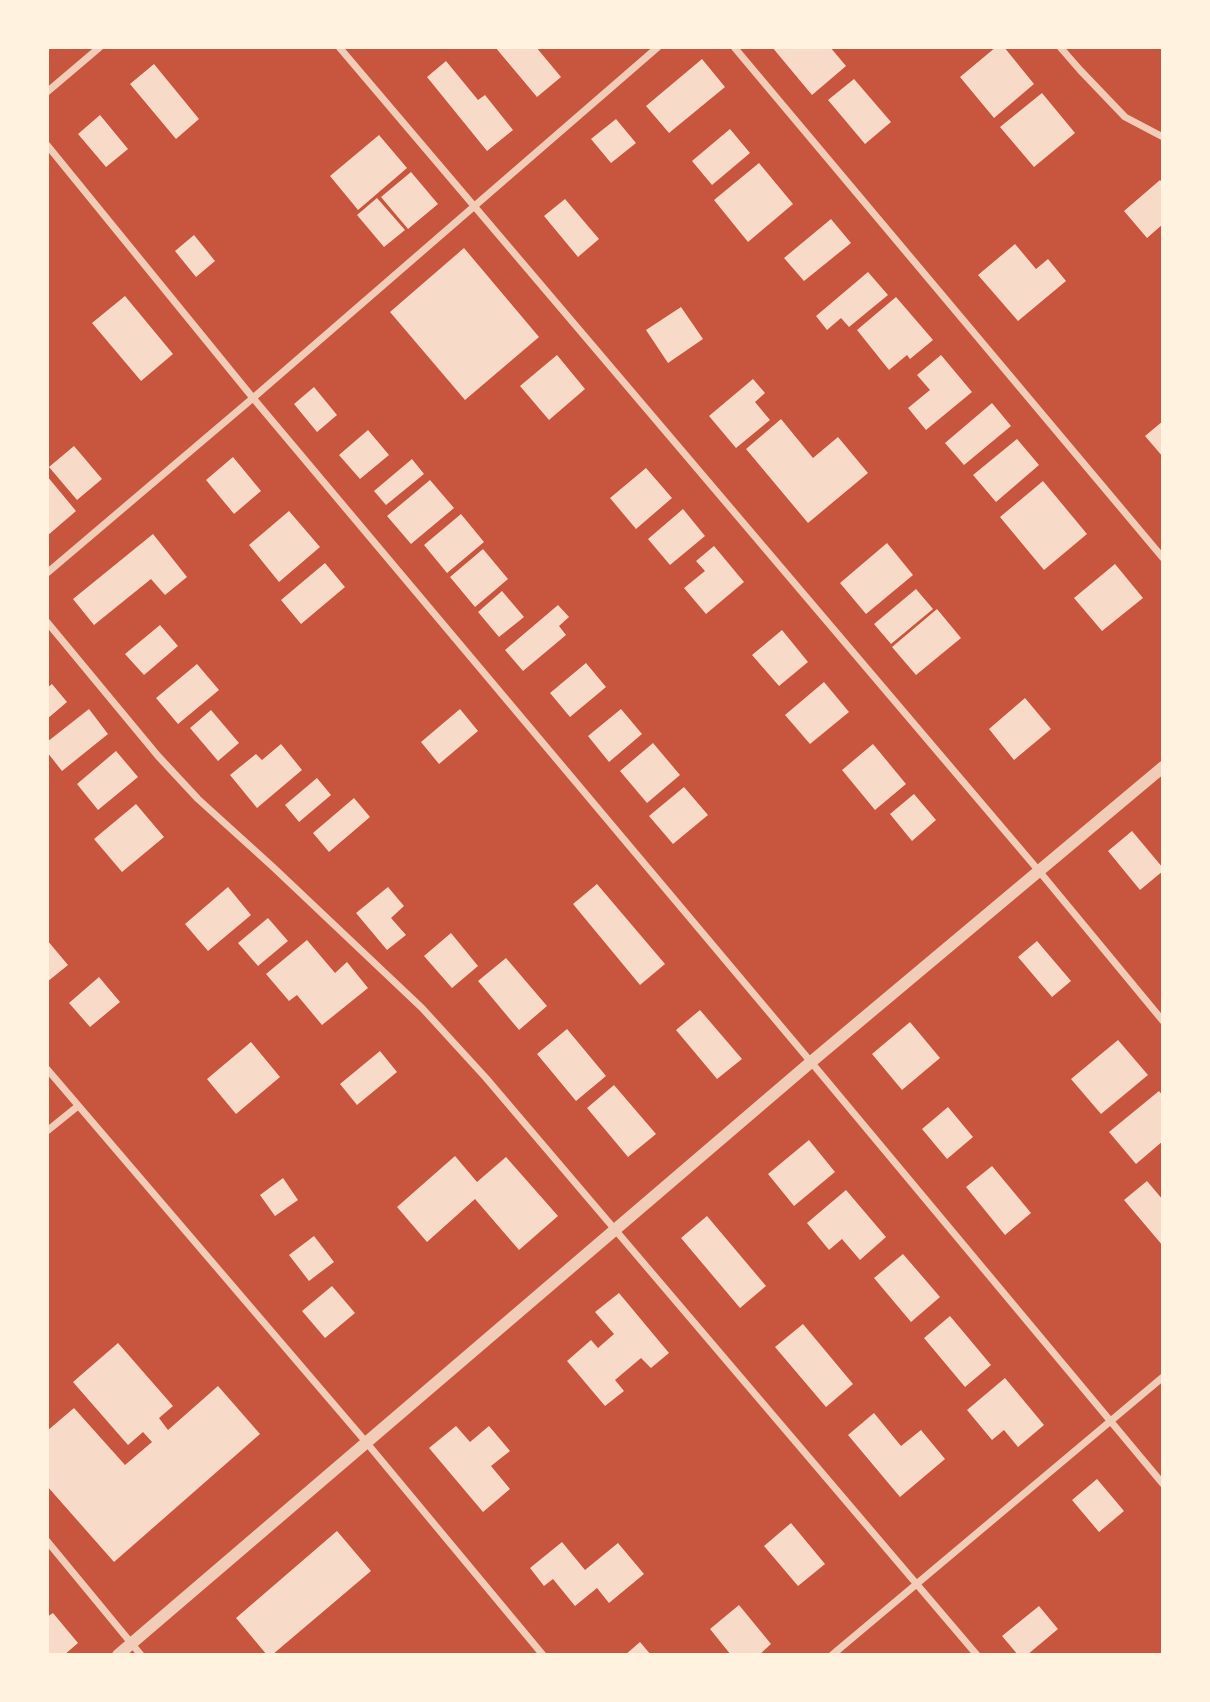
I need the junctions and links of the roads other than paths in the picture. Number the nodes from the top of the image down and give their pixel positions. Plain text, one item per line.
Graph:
1 (100, 47) edge
2 (339, 47) edge
3 (658, 47) edge
4 (734, 47) edge
5 (1060, 47) edge
6 (47, 92) edge
7 (1163, 136) edge
8 (47, 145) edge
9 (474, 207) junction
10 (253, 398) junction
11 (1163, 558) edge
12 (47, 573) edge
13 (47, 621) edge
14 (1163, 767) edge
15 (1039, 871) junction
16 (1163, 1021) edge
17 (811, 1062) junction
18 (47, 1069) edge
19 (78, 1105) junction
20 (47, 1131) edge
21 (615, 1229) junction
22 (1163, 1377) edge
23 (1110, 1422) junction
24 (366, 1442) junction
25 (1163, 1484) edge
26 (47, 1541) edge
27 (917, 1585) junction
28 (132, 1643) junction
29 (118, 1655) edge
30 (141, 1655) edge
31 (543, 1655) edge
32 (832, 1655) edge
33 (977, 1655) edge

1 - 6 street
2 - 9 street
3 - 9 street
4 - 11 street
5 - 7 street
8 - 10 street
9 - 10 street
9 - 15 street
10 - 12 street
10 - 17 street
13 - 21 street
14 - 15 street
15 - 16 street
15 - 17 street
17 - 21 street
17 - 23 street
18 - 19 street
19 - 20 street
19 - 24 street
21 - 24 street
21 - 27 street
22 - 23 street
23 - 25 street
23 - 27 street
24 - 28 street
24 - 31 street
26 - 28 street
27 - 32 street
27 - 33 street
28 - 29 street
28 - 30 street

